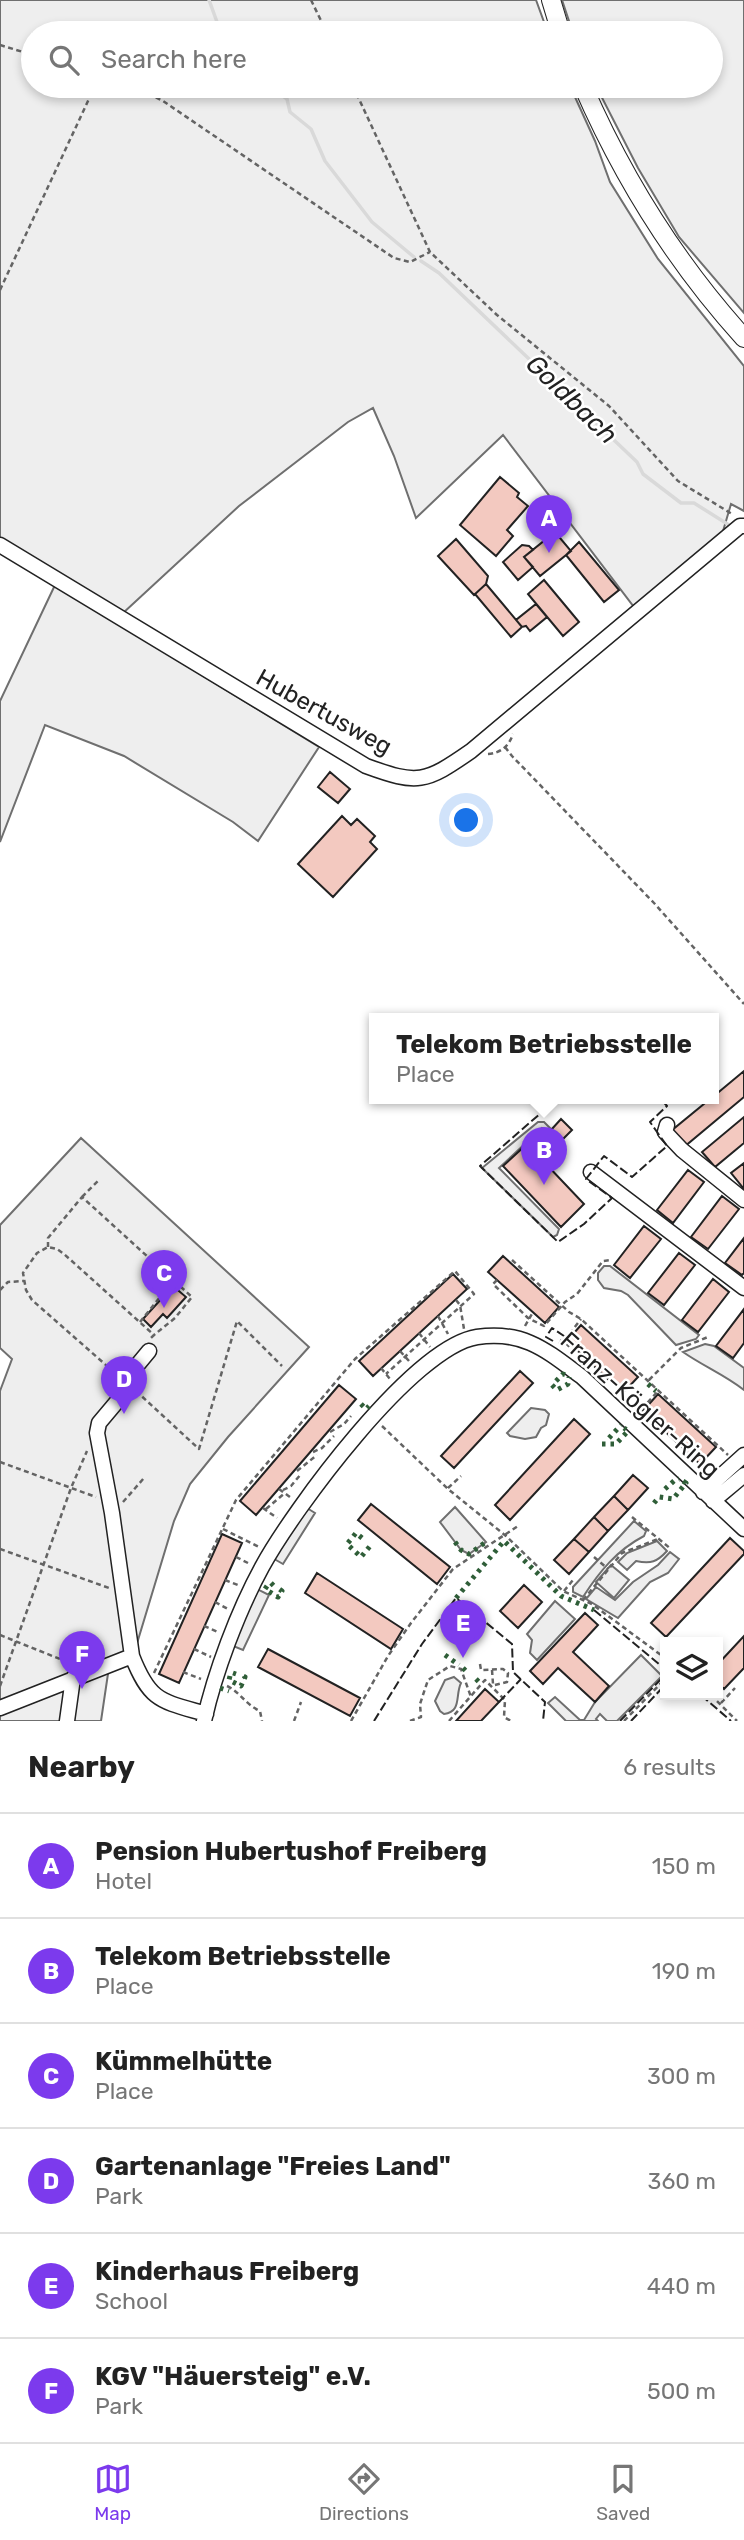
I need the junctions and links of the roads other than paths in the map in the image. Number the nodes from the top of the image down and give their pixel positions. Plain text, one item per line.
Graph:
1 (551, 0) edge
2 (557, 21) edge
3 (588, 98) edge
4 (744, 338) edge
5 (744, 526) edge
6 (0, 545) edge
7 (667, 1125) dead end
8 (591, 1172) dead end
9 (744, 1200) edge
10 (744, 1287) edge
11 (149, 1351) road end
12 (744, 1455) edge
13 (744, 1475) edge
14 (708, 1496) junction
15 (744, 1529) edge
16 (132, 1656) junction
17 (73, 1678) junction
18 (0, 1708) edge
19 (205, 1718) edge
20 (67, 1721) edge

1 - 2 main road
3 - 4 main road
5 - 6 street, Hubertusweg
7 - 9 street
8 - 10 street
11 - 16 street
12 - 14 street
13 - 14 street
14 - 15 street, Franz-Kögler-Ring
14 - 19 street, Franz-Kögler-Ring
16 - 17 street
16 - 19 street
17 - 18 street
17 - 20 street

